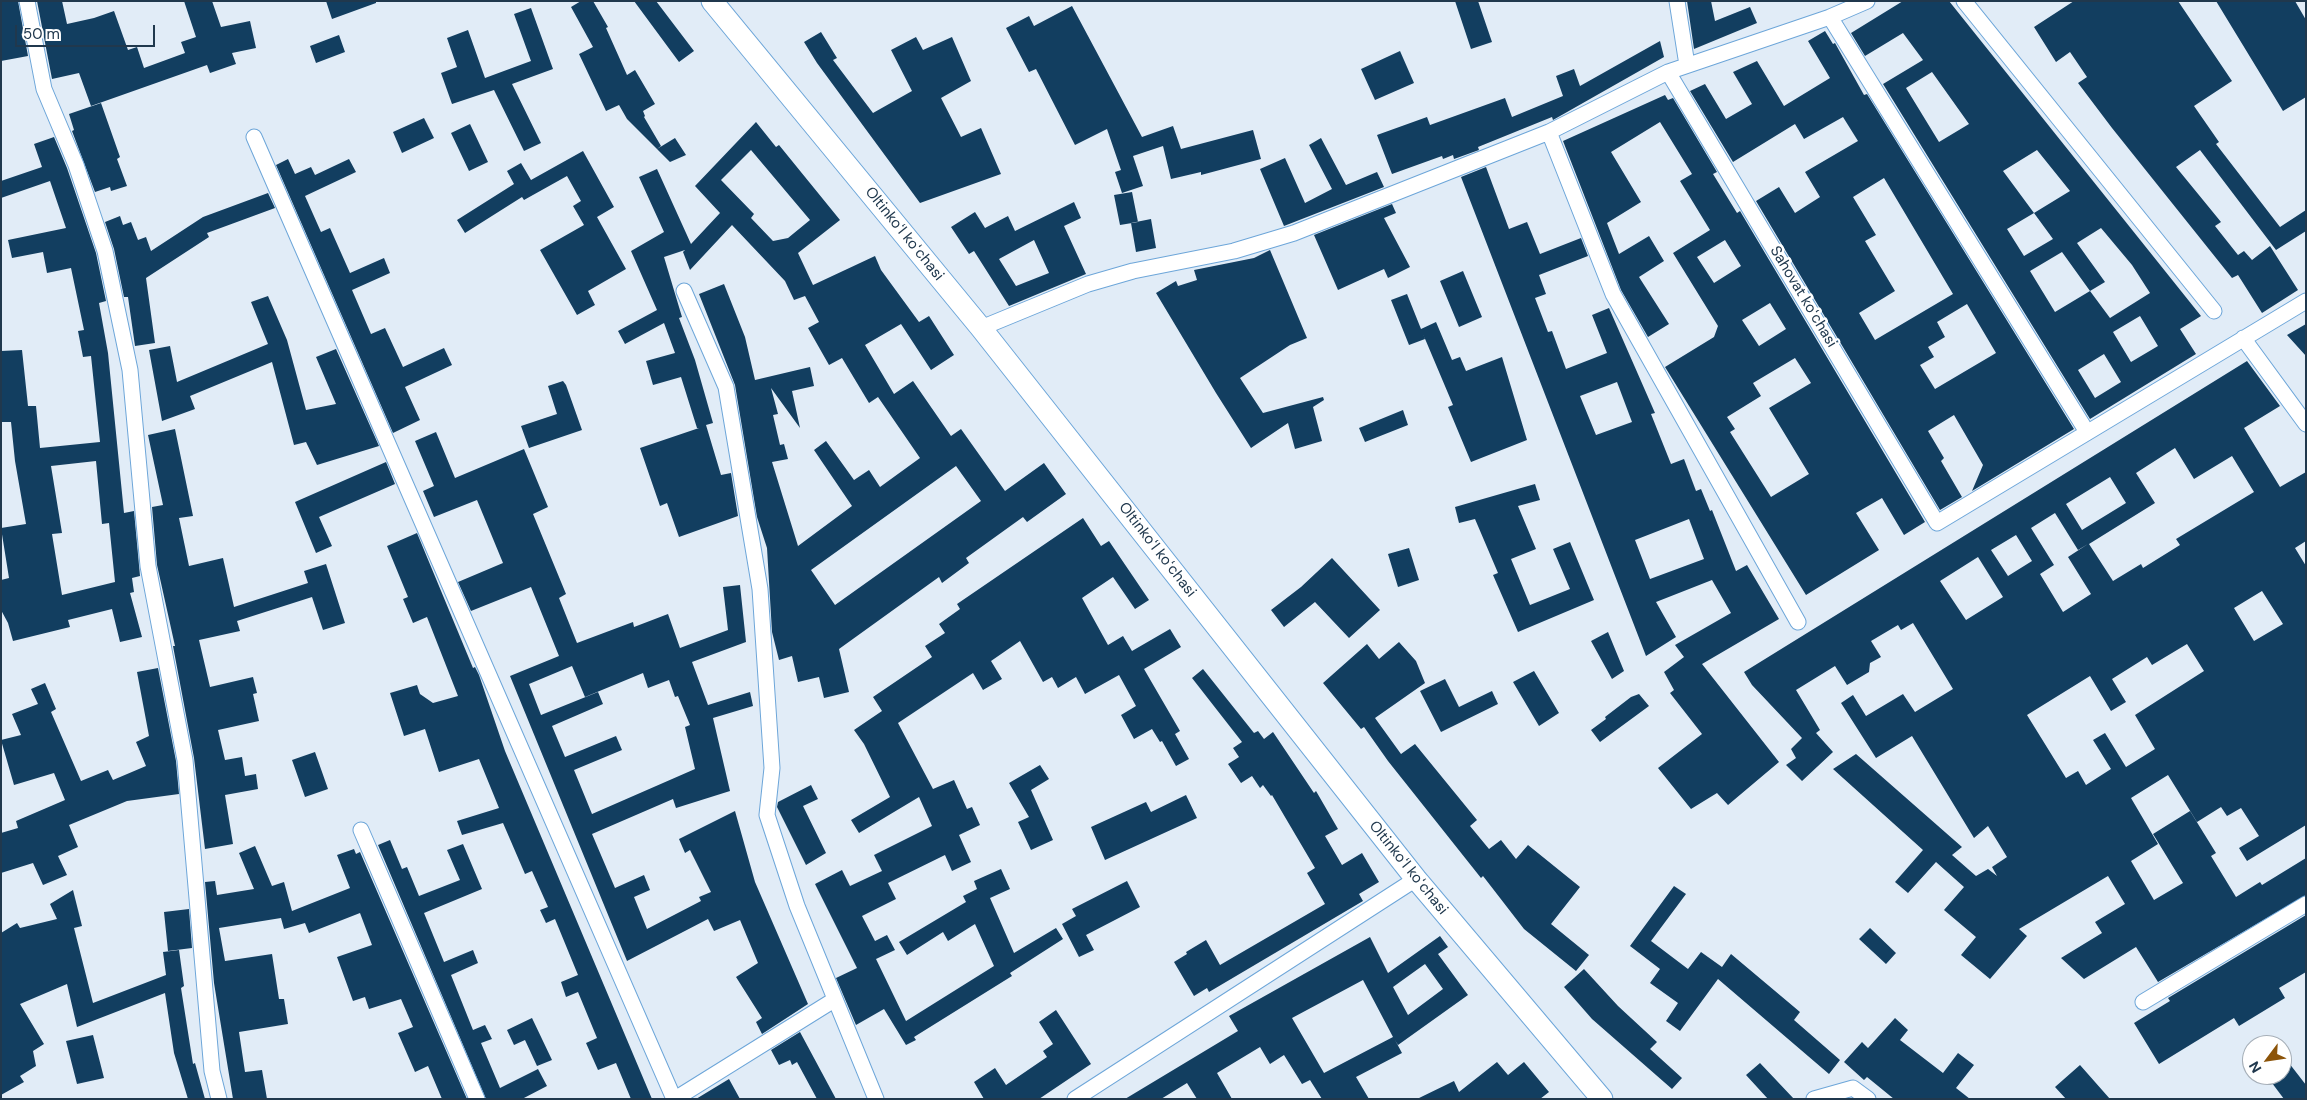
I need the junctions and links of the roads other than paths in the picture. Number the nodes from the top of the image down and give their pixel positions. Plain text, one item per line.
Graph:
1 (27, 1) edge
2 (712, 1) edge
3 (1676, 1) edge
4 (1868, 1) edge
5 (1964, 1) edge
6 (1830, 17) junction
7 (1688, 65) junction
8 (1668, 72) junction
9 (1549, 132) junction
10 (254, 137) dead end
11 (684, 291) dead end
12 (2306, 301) edge
13 (2214, 311) dead end
14 (981, 328) junction
15 (2243, 338) junction
16 (2306, 424) edge
17 (2087, 432) junction
18 (1798, 622) dead end
19 (361, 830) dead end
20 (1416, 879) junction
21 (2306, 904) edge
22 (834, 1000) junction
23 (2143, 1002) dead end
24 (219, 1099) edge
25 (476, 1099) edge
26 (674, 1099) edge
27 (876, 1099) edge
28 (1075, 1099) edge
29 (1602, 1099) edge
30 (1814, 1099) edge
31 (1868, 1099) edge

1 - 24 street
2 - 14 main road, Oltinkoʻl koʻchasi
3 - 7 street
4 - 6 street
5 - 13 street
6 - 7 street
6 - 17 street
7 - 8 street
8 - 9 street
8 - 17 street, Sahovat koʻchasi
9 - 14 street
9 - 18 street
10 - 26 street
11 - 22 street
12 - 15 street
14 - 20 main road, Oltinkoʻl koʻchasi
15 - 16 street
15 - 17 street
19 - 25 street
20 - 28 street
20 - 29 main road, Oltinkoʻl koʻchasi
21 - 23 street
22 - 26 street
22 - 27 street
30 - 31 street

